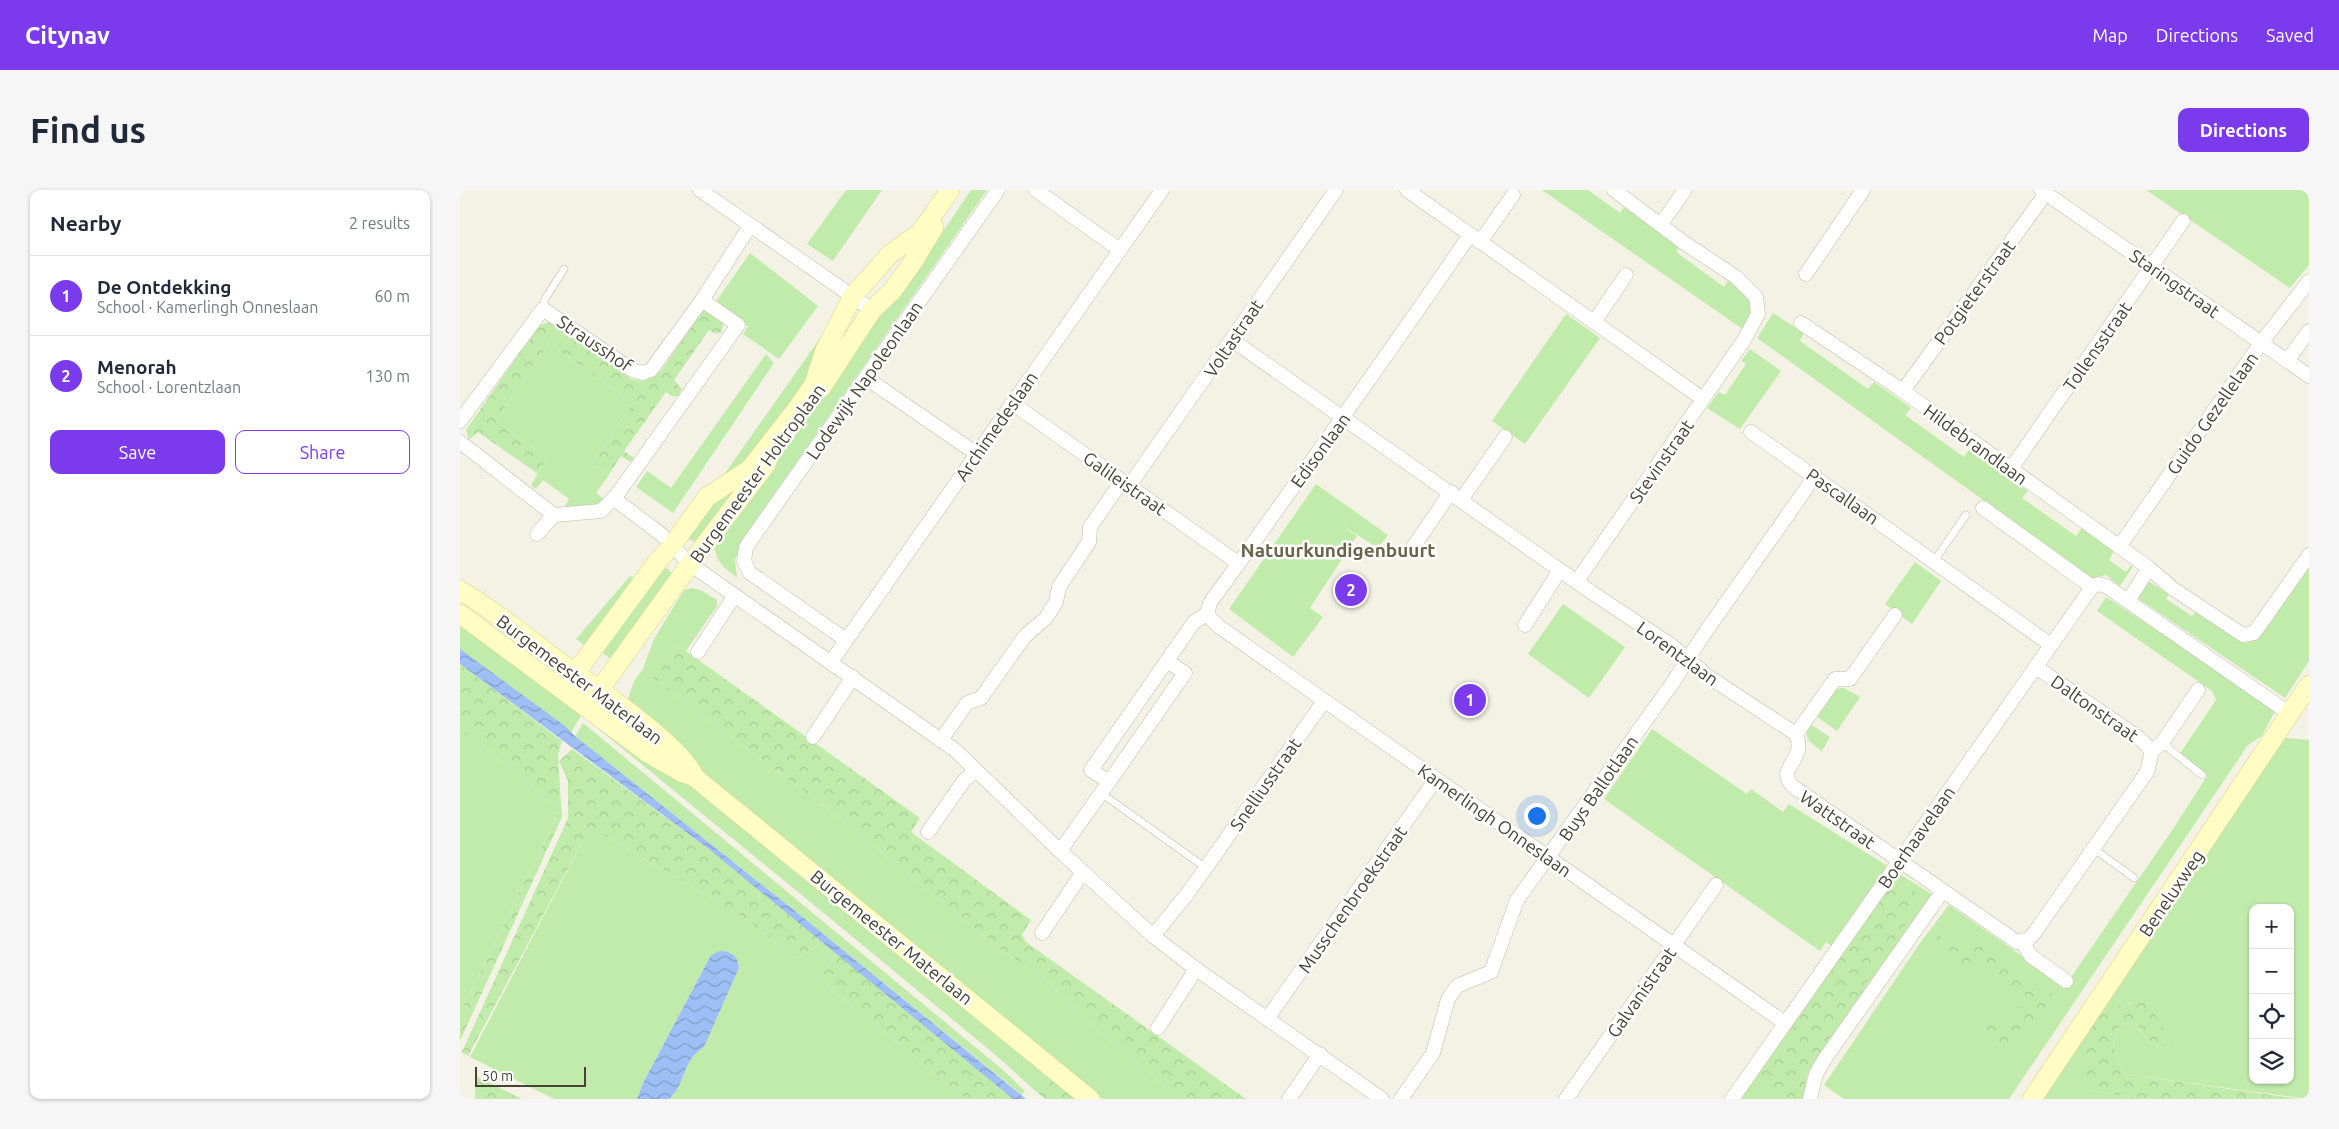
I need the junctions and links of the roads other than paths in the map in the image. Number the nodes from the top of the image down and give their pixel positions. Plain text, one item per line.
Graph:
1 (700, 190) edge
2 (950, 190) edge
3 (960, 190) edge
4 (998, 190) edge
5 (1036, 190) edge
6 (1162, 190) edge
7 (1336, 190) edge
8 (1407, 190) edge
9 (1614, 190) edge
10 (1685, 190) edge
11 (1863, 190) edge
12 (2043, 192) edge
13 (1513, 195) dead end
14 (2184, 221) dead end
15 (1661, 224) junction
16 (750, 226) junction
17 (1475, 238) junction
18 (1120, 250) junction
19 (2152, 267) junction
20 (564, 269) dead end
21 (1806, 274) dead end
22 (1626, 276) dead end
23 (2309, 281) edge
24 (853, 296) junction
25 (702, 300) junction
26 (543, 308) junction
27 (872, 310) junction
28 (1594, 322) junction
29 (1801, 323) dead end
30 (2309, 331) edge
31 (1232, 340) junction
32 (2261, 343) junction
33 (2287, 360) junction
34 (2309, 376) edge
35 (866, 378) junction
36 (1903, 391) junction
37 (1703, 399) junction
38 (1012, 404) junction
39 (1342, 417) junction
40 (460, 421) edge
41 (1751, 432) dead end
42 (1505, 437) dead end
43 (460, 442) edge
44 (977, 454) junction
45 (2010, 470) junction
46 (1815, 476) junction
47 (1126, 484) junction
48 (1456, 496) junction
49 (613, 498) junction
50 (1983, 508) dead end
51 (554, 515) junction
52 (1966, 515) dead end
53 (537, 534) dead end
54 (673, 544) junction
55 (1413, 548) dead end
56 (2119, 548) junction
57 (2309, 555) edge
58 (1934, 561) junction
59 (1238, 563) junction
60 (690, 564) junction
61 (2149, 568) junction
62 (1560, 570) junction
63 (1576, 582) junction
64 (2099, 586) junction
65 (460, 590) edge
66 (735, 594) junction
67 (2128, 602) junction
68 (460, 614) edge
69 (1207, 614) junction
70 (1895, 615) dead end
71 (1524, 625) dead end
72 (846, 640) junction
73 (2051, 645) junction
74 (698, 652) dead end
75 (1688, 659) junction
76 (1167, 661) junction
77 (831, 662) junction
78 (2036, 666) junction
79 (576, 674) junction
80 (853, 677) junction
81 (2309, 686) edge
82 (563, 690) junction
83 (2198, 690) dead end
84 (598, 691) junction
85 (1324, 701) junction
86 (587, 708) junction
87 (2290, 714) junction
88 (1796, 734) junction
89 (812, 737) dead end
90 (941, 740) junction
91 (2157, 747) junction
92 (974, 771) junction
93 (2202, 775) dead end
94 (693, 776) junction
95 (1436, 779) junction
96 (1105, 788) junction
97 (928, 832) dead end
98 (2094, 849) junction
99 (1060, 851) junction
100 (1547, 856) junction
101 (1899, 861) junction
102 (1206, 868) junction
103 (1083, 872) junction
104 (2134, 878) dead end
105 (1716, 885) dead end
106 (1942, 892) junction
107 (1042, 933) dead end
108 (1153, 936) junction
109 (2019, 942) junction
110 (1674, 945) junction
111 (1196, 969) junction
112 (2066, 981) dead end
113 (1267, 1019) junction
114 (1785, 1023) junction
115 (1158, 1028) dead end
116 (1320, 1054) junction
117 (1090, 1099) edge
118 (1289, 1099) edge
119 (1382, 1099) edge
120 (1401, 1099) edge
121 (1566, 1099) edge
122 (1732, 1099) edge
123 (1810, 1099) edge
124 (2032, 1099) edge

1 - 16 street
2 - 24 main road, Burgemeester Holtroplaan
3 - 27 main road, Burgemeester Holtroplaan
4 - 35 street, Lodewijk Napoleonlaan
5 - 18 street
6 - 18 street, Archimedeslaan
7 - 31 street, Voltastraat
8 - 17 street
9 - 15 street
10 - 15 street
11 - 21 street
12 - 19 street, Staringstraat
12 - 36 street, Potgieterstraat
13 - 17 street
14 - 19 street, Tollensstraat
15 - 37 street, Stevinstraat
16 - 24 street
16 - 25 street, Strausshof
17 - 28 street
17 - 39 street, Edisonlaan
18 - 38 street, Archimedeslaan
19 - 32 street, Staringstraat
19 - 45 street, Tollensstraat
20 - 26 lane, Strausshof
22 - 28 street
23 - 32 street, Guido Gezellelaan
24 - 27 street
24 - 54 main road, Burgemeester Holtroplaan
25 - 26 street, Strausshof
25 - 49 street
26 - 40 street, Strausshof
27 - 60 main road, Burgemeester Holtroplaan
28 - 37 street
29 - 36 street, Hildebrandlaan
30 - 33 street, Guido Gezellelaan
31 - 39 street, Lorentzlaan
31 - 47 street, Voltastraat
32 - 33 street, Staringstraat
32 - 56 street, Guido Gezellelaan
33 - 34 street, Staringstraat
35 - 44 street
35 - 72 street, Lodewijk Napoleonlaan
36 - 45 street, Hildebrandlaan
37 - 63 street, Stevinstraat
38 - 44 street, Archimedeslaan
38 - 47 street, Galileistraat
39 - 48 street, Lorentzlaan
39 - 59 street, Edisonlaan
41 - 46 street, Pascallaan
42 - 48 street
43 - 51 street
44 - 72 street, Archimedeslaan
45 - 56 street, Hildebrandlaan
46 - 58 street, Pascallaan
46 - 75 street, Buys Ballotlaan
47 - 59 street, Galileistraat
47 - 90 street, Voltastraat
48 - 55 street
48 - 62 street, Lorentzlaan
49 - 51 street
49 - 54 street
50 - 64 street
51 - 53 street
52 - 58 lane
54 - 60 street
54 - 79 main road, Burgemeester Holtroplaan
56 - 61 street, Hildebrandlaan
57 - 61 street, Hildebrandlaan
58 - 73 street, Pascallaan
59 - 69 street, Edisonlaan
60 - 66 street
60 - 84 main road, Burgemeester Holtroplaan
61 - 67 street
62 - 63 street, Lorentzlaan
62 - 71 street
63 - 75 street, Lorentzlaan
64 - 67 street
64 - 73 street, Boerhaavelaan
65 - 79 main road, Burgemeester Materlaan
66 - 74 street
66 - 77 street
67 - 87 street
68 - 82 main road, Burgemeester Materlaan
69 - 76 street, Edisonlaan
69 - 85 street, Kamerlingh Onneslaan
70 - 88 street
72 - 77 street, Archimedeslaan
73 - 78 street, Boerhaavelaan
75 - 88 street, Lorentzlaan
75 - 100 street, Buys Ballotlaan
76 - 96 street, Edisonlaan
76 - 96 street
77 - 80 street
78 - 91 street, Daltonstraat
78 - 101 street, Boerhaavelaan
79 - 82 main road, Burgemeester Holtroplaan
79 - 84 main road, Burgemeester Materlaan
80 - 89 street
80 - 90 street
81 - 87 main road, Beneluxweg
82 - 86 main road, Burgemeester Materlaan
83 - 91 street, Daltonstraat
84 - 86 main road, Burgemeester Holtroplaan
84 - 94 main road, Burgemeester Materlaan
85 - 95 street, Kamerlingh Onneslaan
85 - 102 street, Snelliusstraat
86 - 94 main road, Burgemeester Materlaan
87 - 124 main road, Beneluxweg
88 - 101 street, Wattstraat
90 - 92 street
91 - 93 lane, Daltonstraat
91 - 98 street, Daltonstraat
92 - 97 street
92 - 99 street
94 - 117 main road, Burgemeester Materlaan
95 - 100 street, Kamerlingh Onneslaan
95 - 113 street, Musschenbroekstraat
96 - 99 street
96 - 102 lane, Edisonlaan
98 - 104 lane
98 - 109 street, Daltonstraat
99 - 103 street
100 - 110 street, Kamerlingh Onneslaan
100 - 120 street, Buys Ballotlaan
101 - 106 street, Wattstraat
101 - 114 street, Boerhaavelaan
102 - 108 street, Snelliusstraat
103 - 107 street
103 - 108 street
105 - 110 street, Galvanistraat
106 - 109 street, Wattstraat
106 - 123 street
108 - 111 street
109 - 112 street
110 - 114 street, Kamerlingh Onneslaan
110 - 121 street, Galvanistraat
111 - 113 street
111 - 115 street
113 - 116 street
114 - 122 street, Boerhaavelaan
116 - 118 street
116 - 119 street

